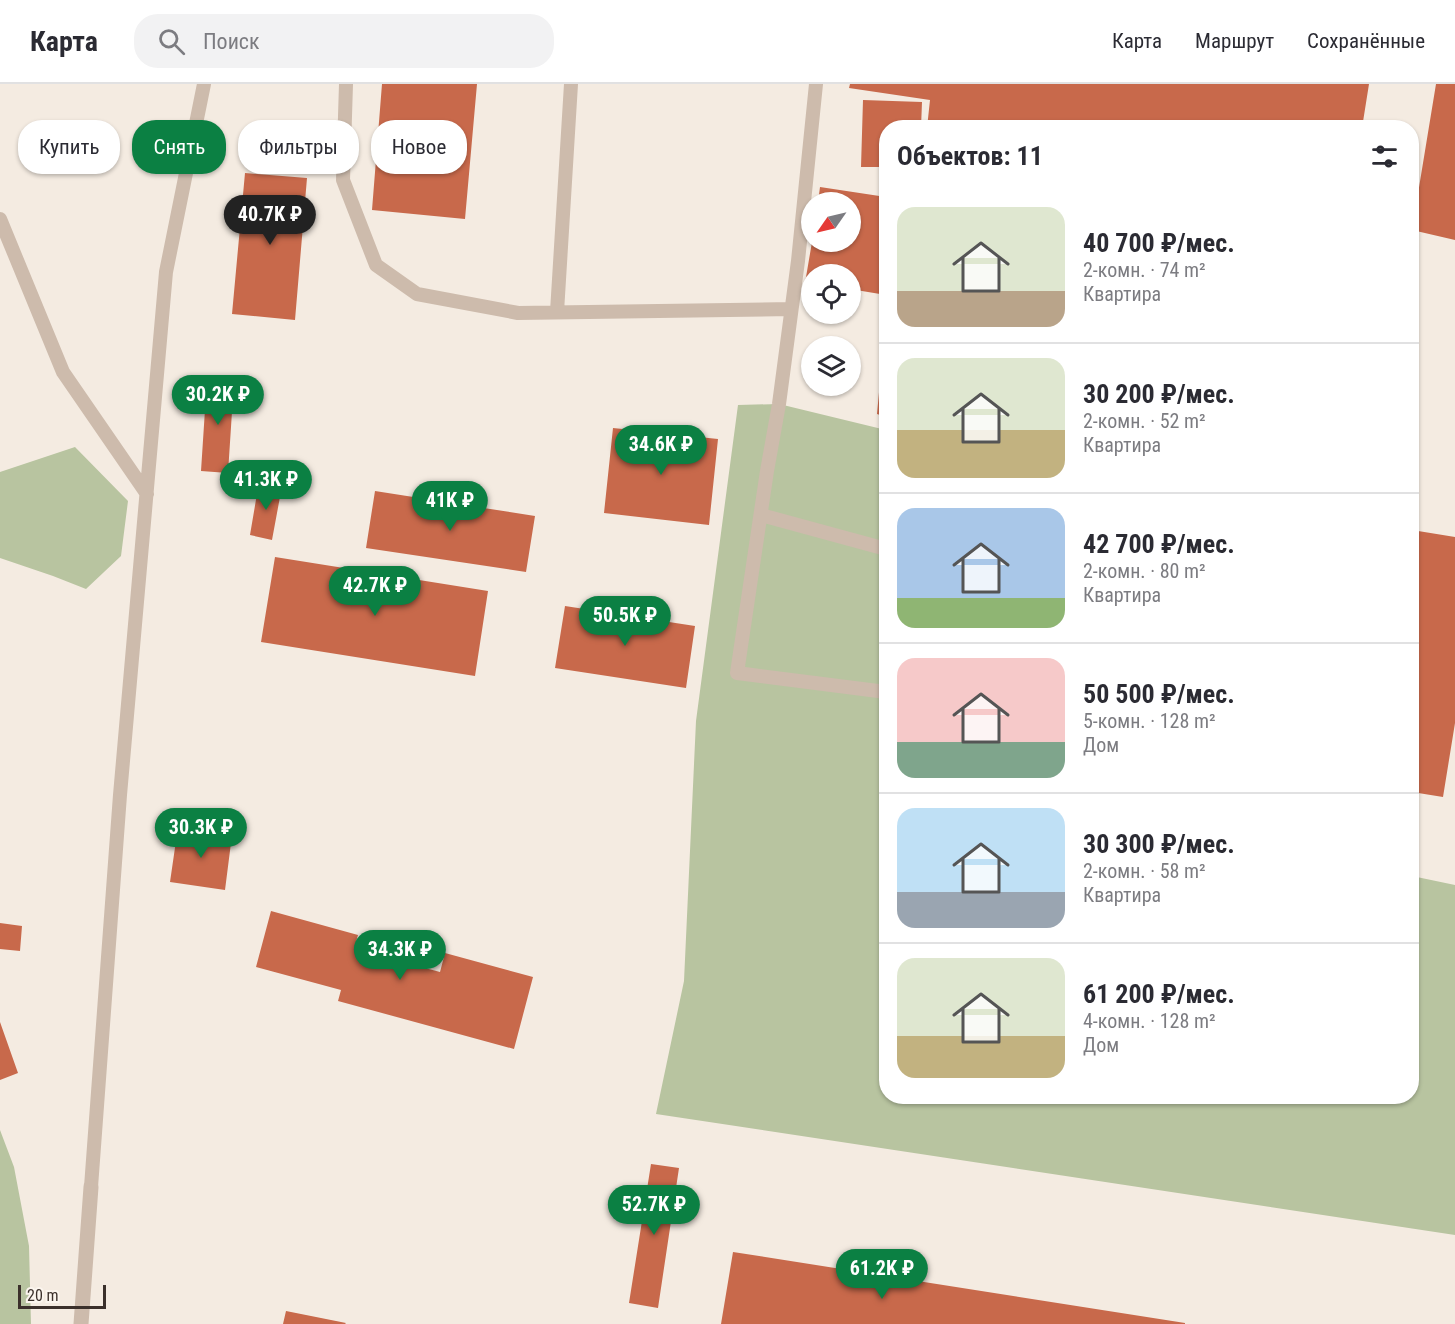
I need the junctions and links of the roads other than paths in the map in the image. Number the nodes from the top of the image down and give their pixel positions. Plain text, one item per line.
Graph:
1 (204, 84) edge
2 (346, 84) edge
3 (571, 84) edge
4 (816, 84) edge
5 (0, 219) edge
6 (792, 309) junction
7 (557, 312) junction
8 (147, 494) junction
9 (761, 515) junction
10 (879, 547) edge
11 (879, 691) edge
12 (91, 1187) joint
13 (81, 1324) edge

1 - 8 lane
2 - 7 lane
3 - 7 lane
4 - 6 lane
5 - 8 lane
6 - 7 lane
6 - 9 lane
8 - 12 lane
9 - 10 lane
9 - 11 lane
12 - 13 street

